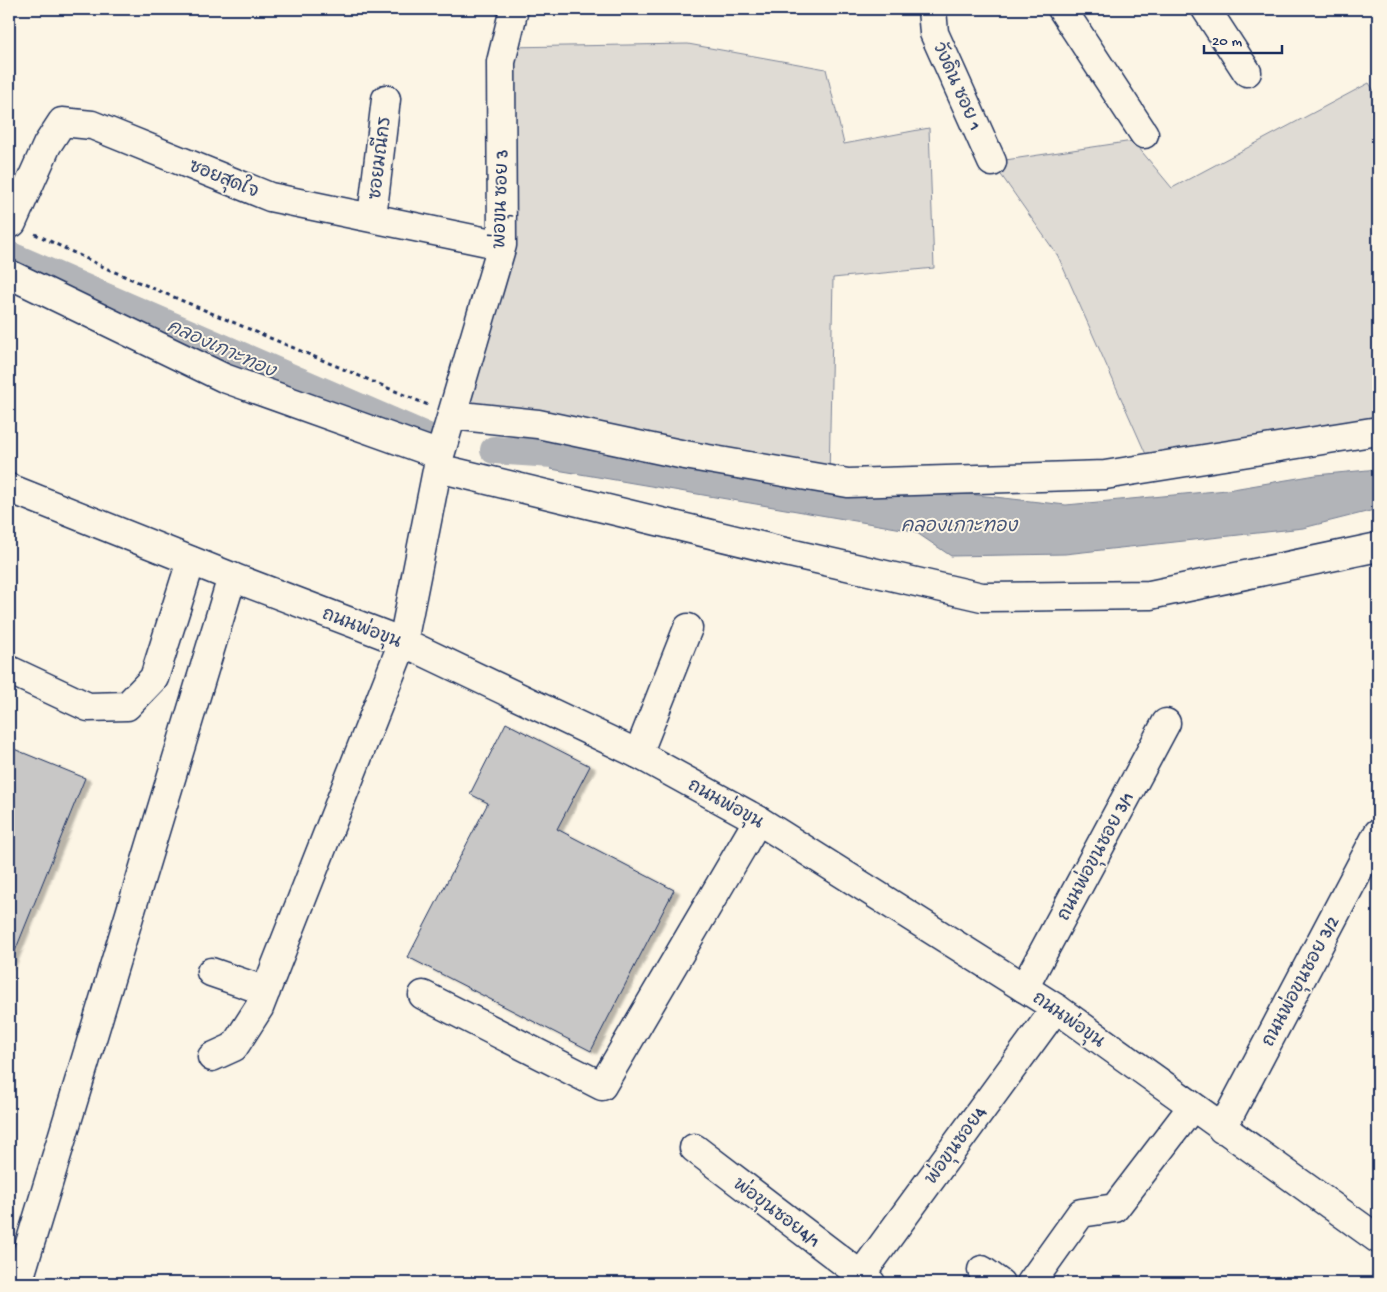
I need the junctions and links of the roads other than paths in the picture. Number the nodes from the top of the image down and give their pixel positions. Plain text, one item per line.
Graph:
1 (514, 9) edge
2 (932, 9) edge
3 (1062, 9) edge
4 (1206, 9) edge
5 (1247, 72) dead end
6 (386, 99) dead end
7 (1144, 134) dead end
8 (992, 162) dead end
9 (372, 217) junction
10 (12, 223) road end
11 (502, 245) junction
12 (9, 274) edge
13 (452, 415) junction
14 (1378, 431) edge
15 (440, 461) junction
16 (9, 488) edge
17 (1378, 547) edge
18 (192, 561) junction
19 (232, 577) junction
20 (688, 628) dead end
21 (403, 642) junction
22 (9, 670) edge
23 (1166, 723) dead end
24 (638, 754) junction
25 (758, 820) junction
26 (1378, 833) edge
27 (211, 972) dead end
28 (1024, 988) junction
29 (266, 990) junction
30 (423, 995) dead end
31 (1056, 1008) junction
32 (212, 1057) dead end
33 (1192, 1107) junction
34 (1222, 1129) junction
35 (694, 1148) dead end
36 (1378, 1239) edge
37 (862, 1281) edge
38 (18, 1283) edge
39 (1031, 1283) edge

1 - 11 street, พ่อขุน ซอย 3
2 - 8 street, วังดิน ซอย 1
3 - 7 street
4 - 5 street
6 - 9 street, ซอยมณีกร
9 - 10 street, ซอยสุดใจ
9 - 11 street, ซอยสุดใจ
11 - 13 street, พ่อขุน ซอย 3
12 - 15 street
13 - 14 street
13 - 15 street, พ่อขุน ซอย 3
15 - 17 street
15 - 21 street
16 - 18 street, ถนนพ่อขุน
18 - 19 street, ถนนพ่อขุน
18 - 22 street
19 - 21 street, ถนนพ่อขุน
19 - 38 street
20 - 24 street
21 - 24 street, ถนนพ่อขุน
21 - 29 street
23 - 28 street, ถนนพ่อขุนซอย 3/1
24 - 25 street, ถนนพ่อขุน
25 - 28 street, ถนนพ่อขุน
25 - 30 street
26 - 34 street, ถนนพ่อขุนซอย 3/2
27 - 29 street
28 - 31 street, ถนนพ่อขุน
29 - 32 street
31 - 33 street, ถนนพ่อขุน
31 - 37 street, พ่อขุนซอย4
33 - 34 street, ถนนพ่อขุน
33 - 39 street
34 - 36 street, ถนนพ่อขุน
35 - 37 street, พ่อขุนซอย4/1

